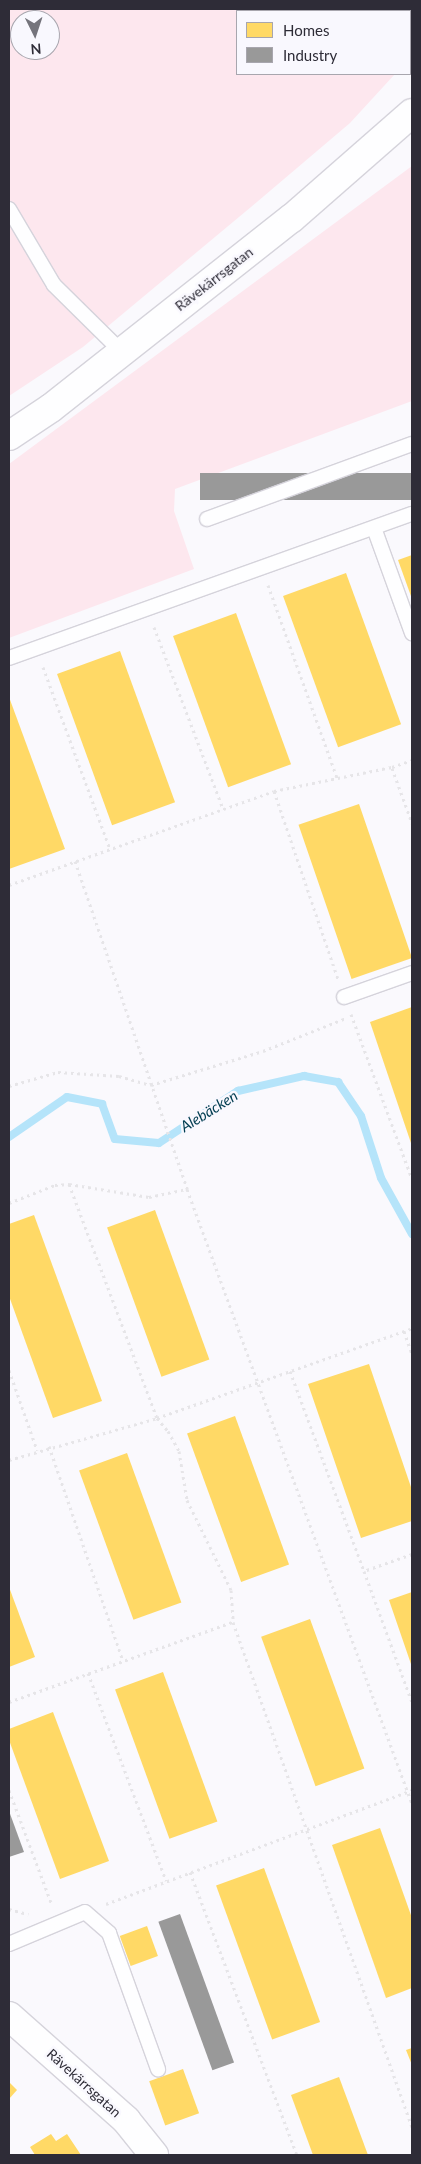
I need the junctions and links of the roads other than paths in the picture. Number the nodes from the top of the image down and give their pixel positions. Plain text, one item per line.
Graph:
1 (412, 114) edge
2 (9, 209) edge
3 (122, 352) junction
4 (9, 436) edge
5 (412, 444) edge
6 (412, 514) edge
7 (207, 519) dead end
8 (374, 528) junction
9 (412, 632) edge
10 (9, 658) edge
11 (412, 973) edge
12 (344, 997) dead end
13 (9, 1944) edge
14 (9, 2016) edge
15 (158, 2069) dead end
16 (154, 2155) edge

1 - 3 street, Rävekärrsgatan
2 - 3 lane
3 - 4 street, Rävekärrsgatan
5 - 7 lane
6 - 8 lane
8 - 9 lane
8 - 10 lane
11 - 12 lane
13 - 15 lane
14 - 16 street, Rävekärrsgatan

